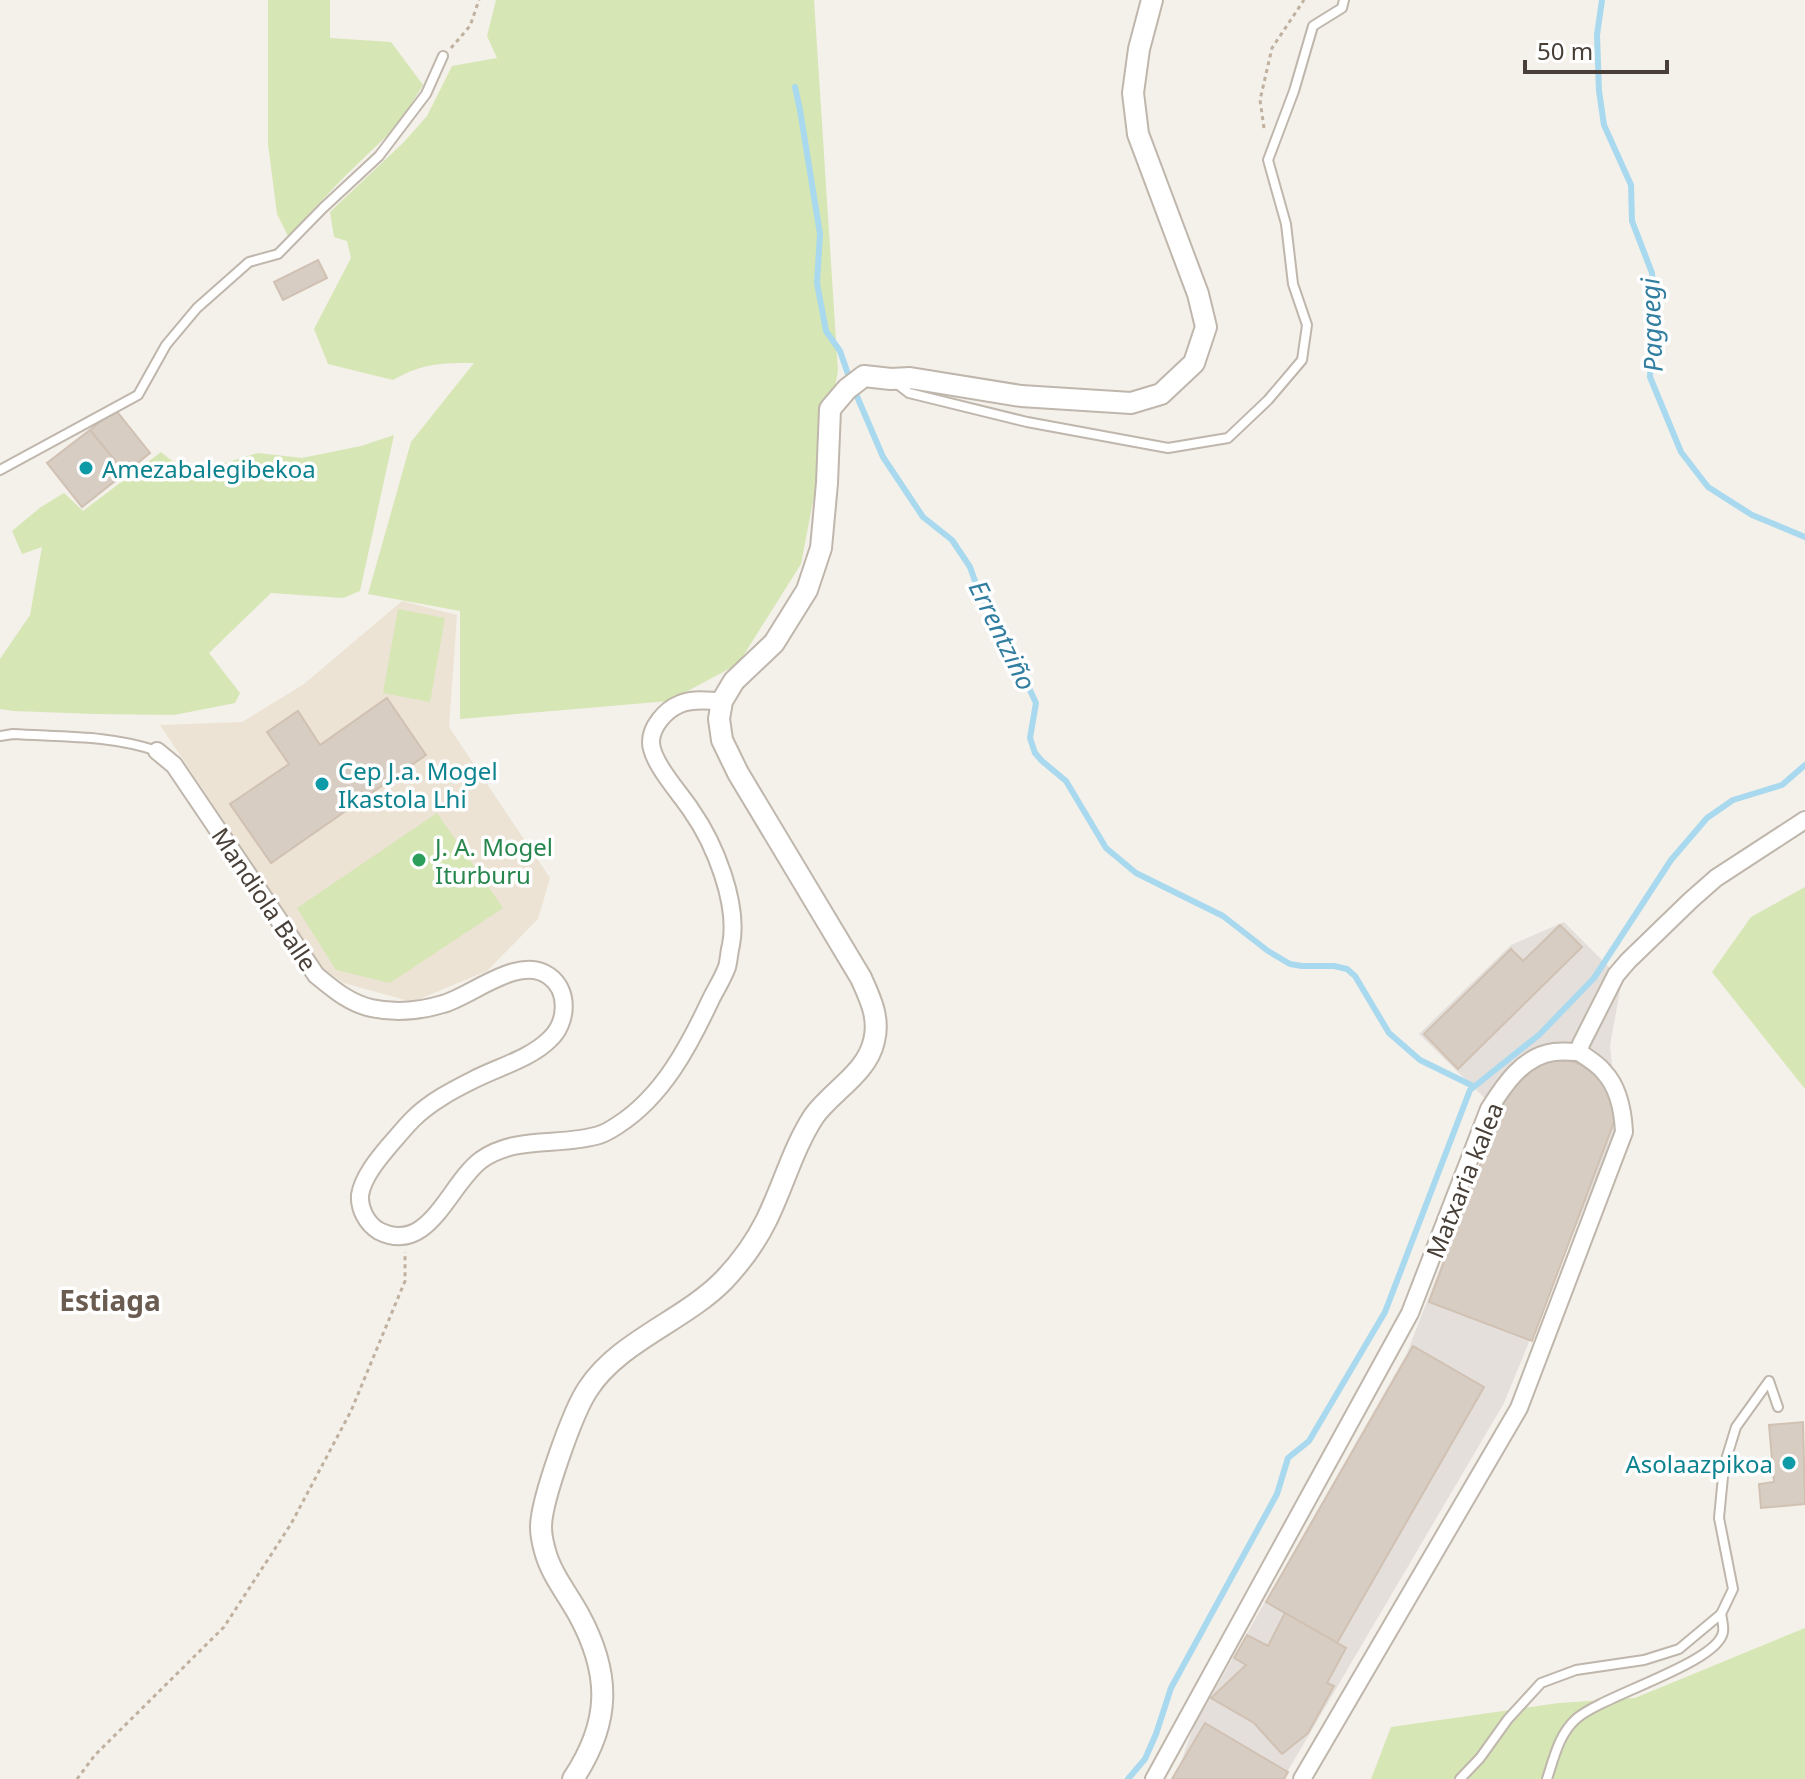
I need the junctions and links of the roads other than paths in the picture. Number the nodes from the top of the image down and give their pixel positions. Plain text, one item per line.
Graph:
1 (1152, 0) edge
2 (1344, 0) edge
3 (443, 56) road end
4 (891, 379) junction
5 (0, 470) edge
6 (722, 701) junction
7 (0, 736) edge
8 (157, 751) joint
9 (1805, 820) edge
10 (1579, 1052) junction
11 (1778, 1407) dead end
12 (1721, 1614) junction
13 (573, 1779) edge
14 (1154, 1779) edge
15 (1302, 1779) edge
16 (1460, 1779) edge
17 (1547, 1779) edge

1 - 4 street
2 - 4 lane
3 - 5 lane
4 - 6 street
6 - 8 street, Mandiola Balle
6 - 13 street
7 - 8 lane
9 - 10 street
10 - 14 street, Matxaria kalea
10 - 15 street
11 - 12 lane
12 - 16 lane
12 - 17 lane

